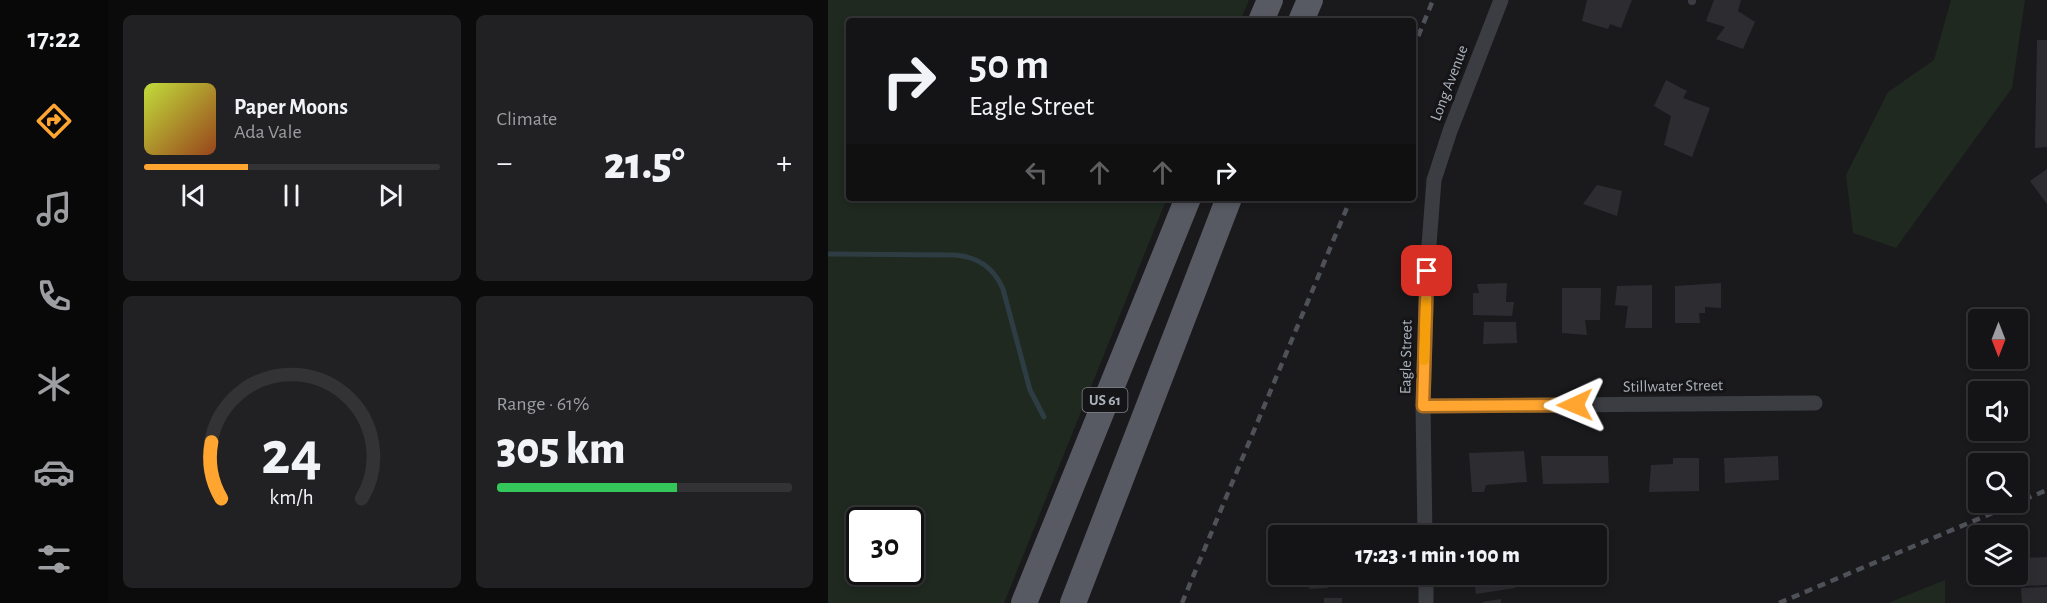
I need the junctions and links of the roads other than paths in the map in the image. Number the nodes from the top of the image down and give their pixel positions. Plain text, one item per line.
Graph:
1 (1270, 0) edge
2 (1310, 0) edge
3 (1501, 0) edge
4 (1262, 18) edge
5 (1302, 18) edge
6 (1434, 180) joint
7 (1187, 201) edge
8 (1228, 201) edge
9 (1815, 403) dead end
10 (1423, 406) junction
11 (1425, 525) edge
12 (1426, 585) edge
13 (1024, 603) edge
14 (1072, 603) edge
15 (1426, 603) edge

1 - 4 main road
2 - 5 main road
3 - 6 street, Long Avenue
6 - 10 street, Eagle Street
7 - 13 main road, US 61
8 - 14 main road, US 61
9 - 10 street, Stillwater Street
10 - 11 street, Eagle Street
12 - 15 street

